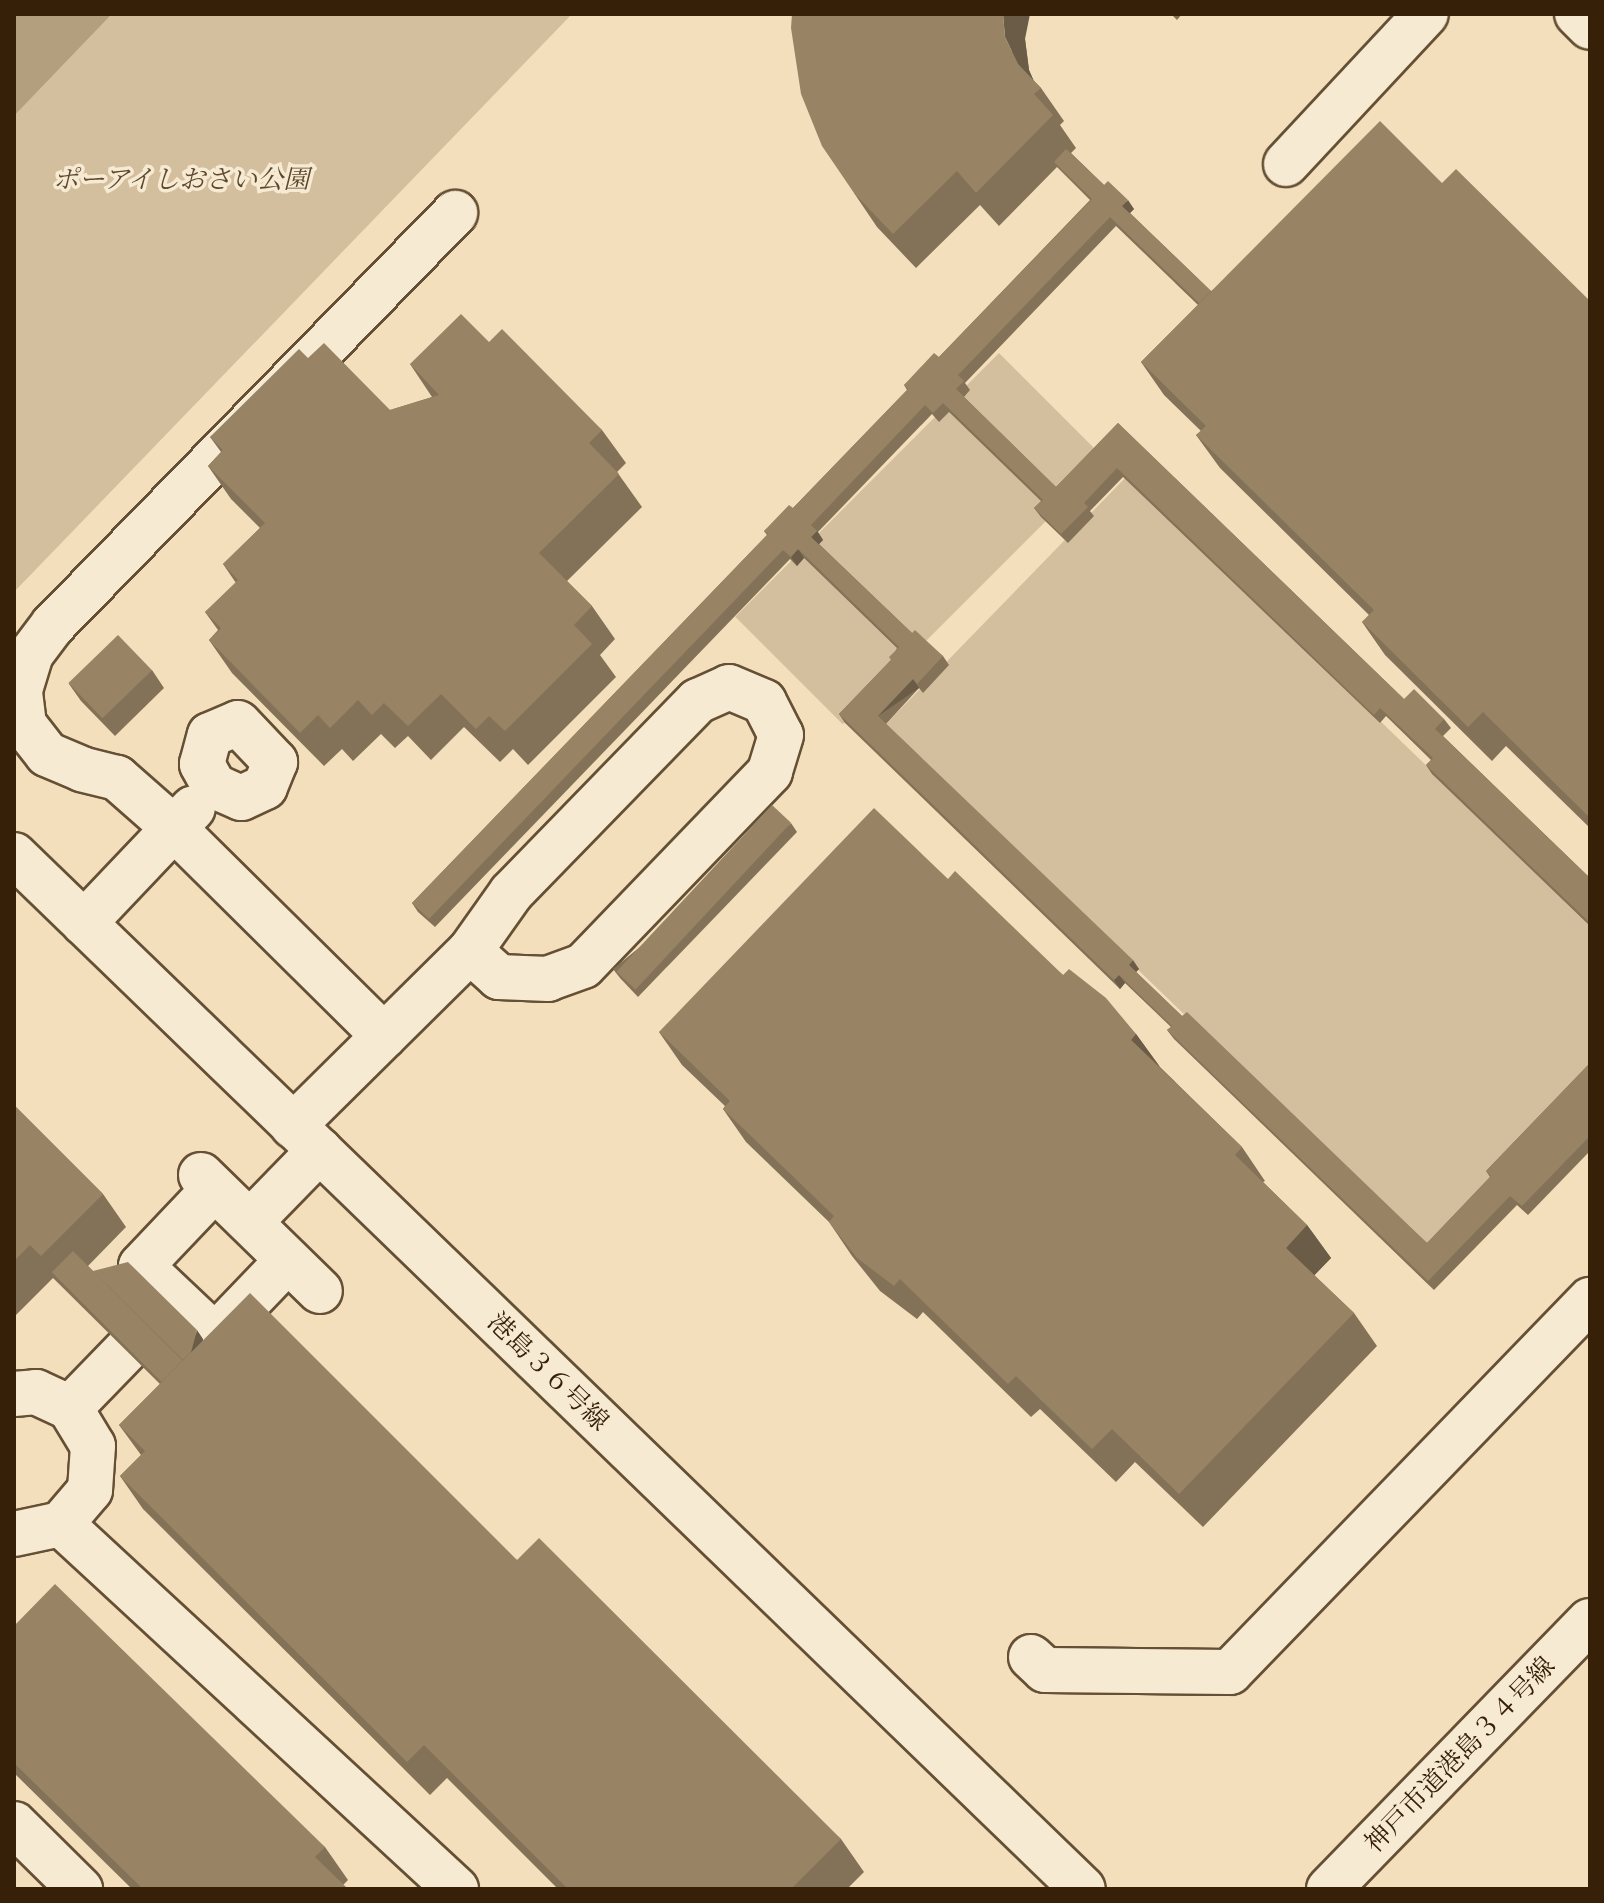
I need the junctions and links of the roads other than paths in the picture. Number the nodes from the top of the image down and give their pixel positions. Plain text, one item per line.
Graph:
1 (1426, 14) edge
2 (1577, 14) edge
3 (1590, 27) edge
4 (1286, 164) dead end
5 (455, 213) dead end
6 (214, 786) dead end
7 (174, 828) junction
8 (14, 855) edge
9 (84, 923) junction
10 (470, 951) junction
11 (384, 1036) junction
12 (306, 1138) junction
13 (250, 1222) junction
14 (288, 1260) junction
15 (320, 1291) dead end
16 (176, 1299) junction
17 (1590, 1300) edge
18 (14, 1394) edge
19 (70, 1408) junction
20 (61, 1524) junction
21 (14, 1534) edge
22 (1590, 1621) edge
23 (1031, 1657) dead end
24 (14, 1824) edge
25 (80, 1889) edge
26 (456, 1889) edge
27 (1083, 1889) edge
28 (1329, 1889) edge

1 - 4 street
2 - 3 street
5 - 7 street
6 - 7 street
7 - 9 street
7 - 11 street
8 - 9 street, 港島３６号線
9 - 12 street, 港島３６号線
10 - 10 street
10 - 11 street
11 - 12 street
12 - 13 street
12 - 27 street, 港島３６号線
13 - 14 street
13 - 16 street
14 - 15 street
14 - 16 street
16 - 19 street
17 - 23 street
18 - 19 street
19 - 20 street
20 - 21 street
20 - 26 street
22 - 28 street, 神戸市道港島３４号線
24 - 25 street

